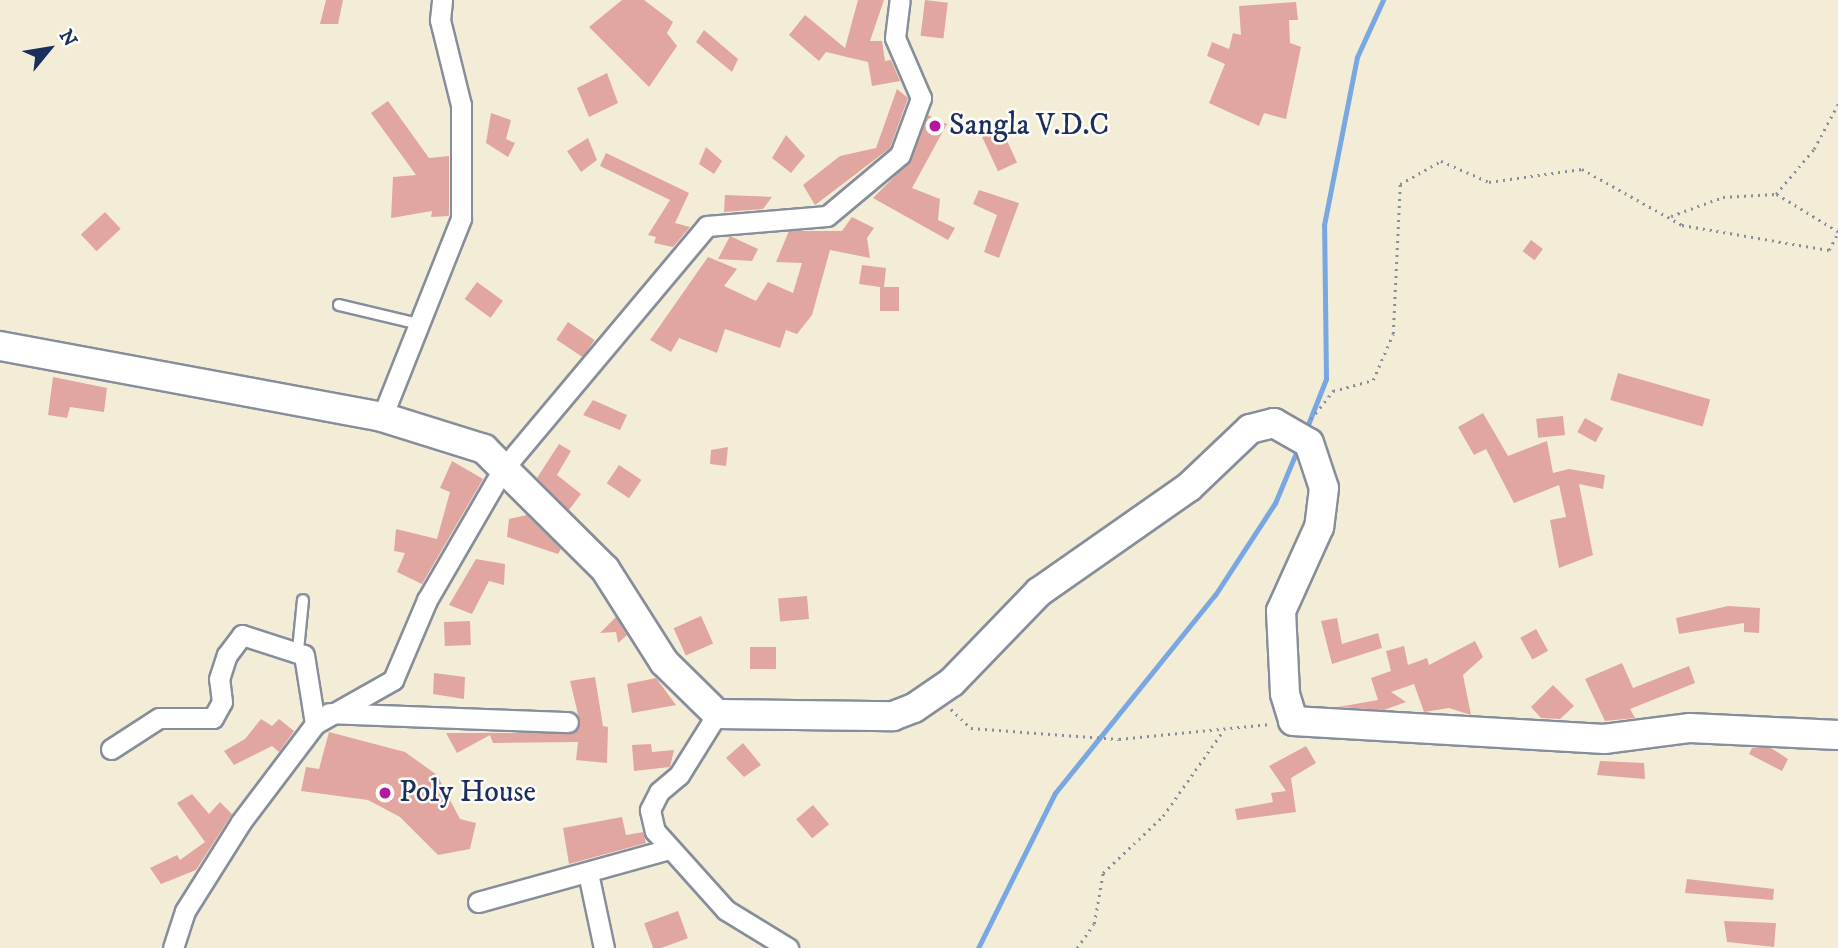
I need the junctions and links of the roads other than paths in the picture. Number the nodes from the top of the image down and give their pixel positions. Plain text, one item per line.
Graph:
1 (442, 0) edge
2 (900, 0) edge
3 (340, 305) dead end
4 (419, 324) junction
5 (0, 346) edge
6 (382, 417) junction
7 (503, 469) junction
8 (303, 600) dead end
9 (298, 650) junction
10 (717, 714) junction
11 (321, 719) junction
12 (568, 722) dead end
13 (1838, 735) edge
14 (111, 749) dead end
15 (669, 849) junction
16 (588, 873) junction
17 (478, 902) dead end
18 (173, 948) edge
19 (604, 948) edge
20 (788, 948) edge

1 - 4 street
2 - 7 street
3 - 4 lane
4 - 6 street
5 - 6 street
6 - 7 street
7 - 10 street
7 - 11 street
8 - 9 lane
9 - 11 street
9 - 14 street
10 - 13 street
10 - 15 street
11 - 12 street
11 - 18 street
15 - 16 street
15 - 20 street
16 - 17 street
16 - 19 street

